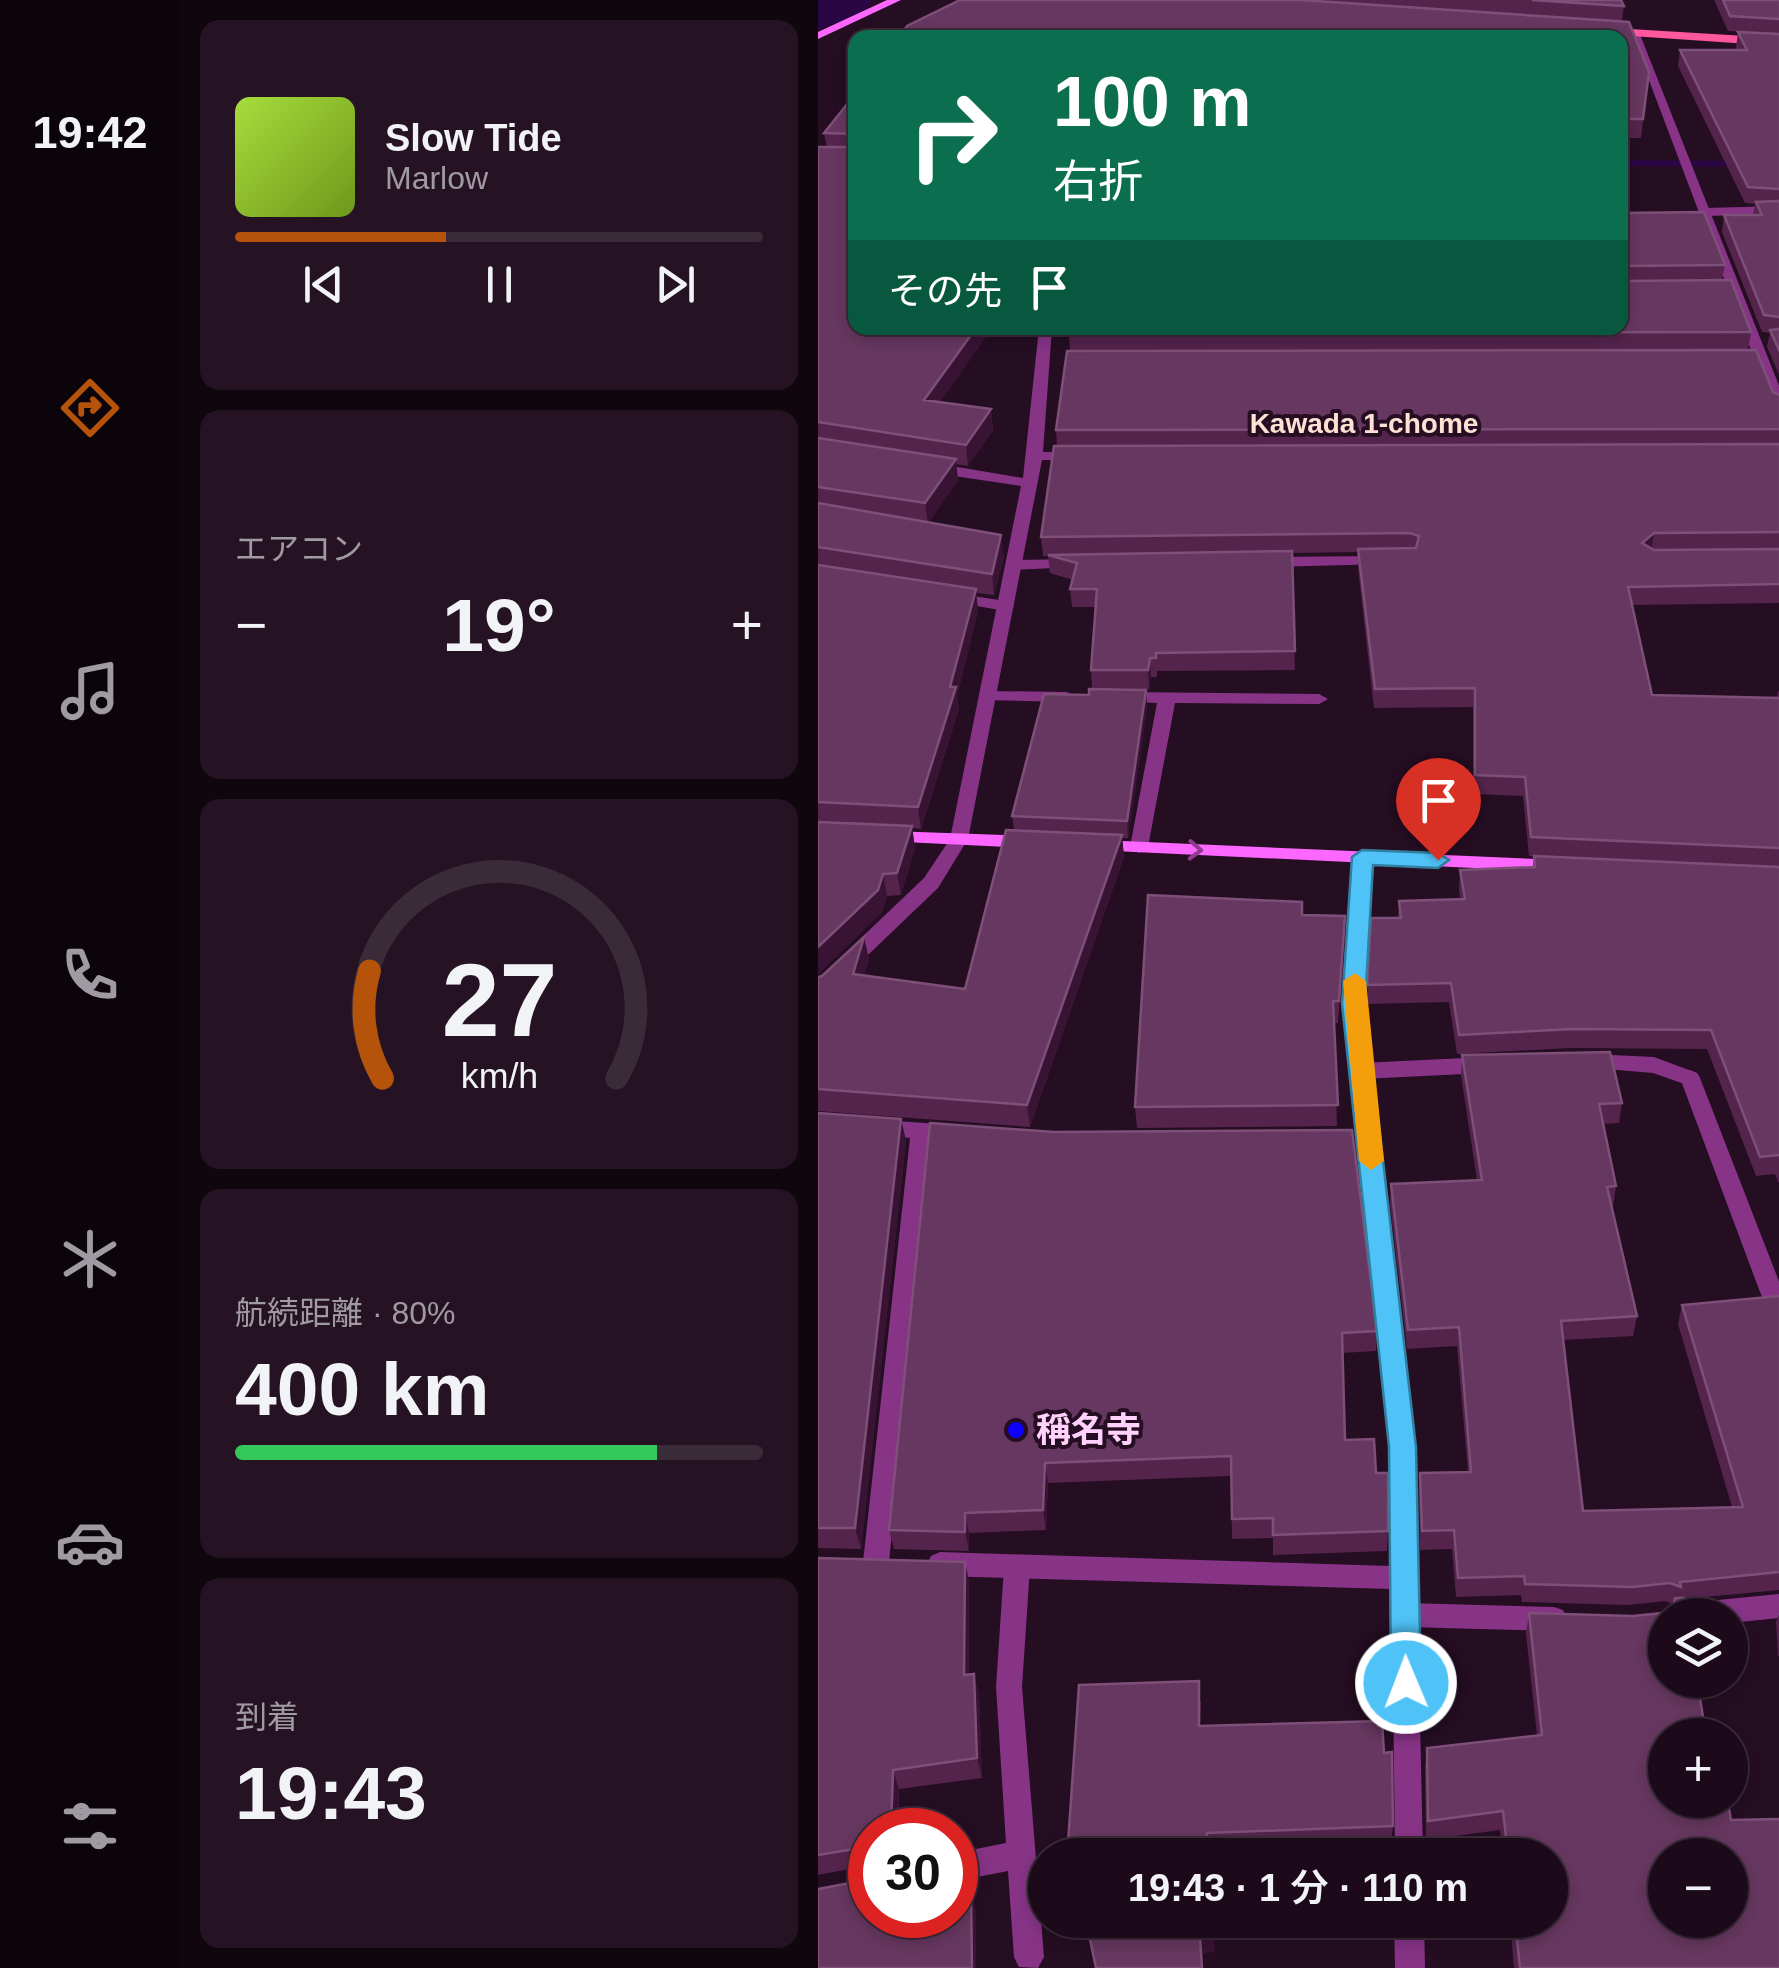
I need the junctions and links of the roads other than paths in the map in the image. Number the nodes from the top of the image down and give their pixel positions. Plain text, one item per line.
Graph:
1 (896, 0) edge
2 (1594, 29) edge
3 (1607, 30) edge
4 (1628, 32) edge
5 (1634, 32) junction
6 (818, 36) edge
7 (1780, 42) edge
8 (1780, 210) edge
9 (1705, 212) junction
10 (1716, 292) edge
11 (1735, 292) junction
12 (1044, 335) edge
13 (1739, 360) edge
14 (1759, 360) junction
15 (1042, 361) junction
16 (1062, 361) edge
17 (1780, 408) edge
18 (1036, 456) junction
19 (1094, 456) edge
20 (914, 465) edge
21 (1029, 483) junction
22 (1409, 560) edge
23 (1250, 562) edge
24 (1014, 564) junction
25 (1092, 564) edge
26 (930, 594) edge
27 (1006, 606) junction
28 (988, 696) junction
29 (1087, 697) edge
30 (1107, 697) edge
31 (1166, 698) junction
32 (1320, 699) dead end
33 (871, 836) edge
34 (959, 839) junction
35 (1049, 843) edge
36 (1085, 845) edge
37 (1140, 847) junction
38 (1362, 857) junction
39 (1581, 868) edge
40 (818, 992) edge
41 (1565, 1062) edge
42 (1509, 1064) edge
43 (1361, 1072) junction
44 (852, 1126) edge
45 (921, 1131) junction
46 (979, 1135) edge
47 (1780, 1299) edge
48 (1018, 1567) junction
49 (1405, 1578) junction
50 (1780, 1606) edge
51 (1748, 1609) edge
52 (1405, 1614) junction
53 (1572, 1619) edge
54 (1408, 1838) edge
55 (1021, 1854) junction
56 (978, 1862) edge
57 (1410, 1938) edge
58 (1029, 1957) dead end
59 (1410, 1968) edge

1 - 6 street
2 - 3 main road
4 - 5 main road
5 - 7 main road
5 - 9 street
8 - 9 street
9 - 11 street
10 - 11 street
11 - 14 street
12 - 15 street
13 - 14 street
14 - 17 street
15 - 16 street
15 - 18 street
18 - 19 street
18 - 21 street
20 - 21 street
21 - 24 street
22 - 23 street
24 - 25 street
24 - 27 street
26 - 27 street
27 - 28 street
28 - 29 street
28 - 34 street
30 - 31 street
31 - 32 street
31 - 37 street
33 - 34 street
34 - 35 street
34 - 40 street
36 - 37 street
37 -> 38 street
38 - 39 street
38 - 43 street
41 - 47 street
42 - 43 street
43 - 49 street
44 - 45 street
45 - 46 street
45 - 48 street
48 - 49 street
48 - 55 street
49 - 52 street
50 - 51 street
52 - 53 street
52 - 54 street
55 - 56 street
55 - 58 street
57 - 59 street

